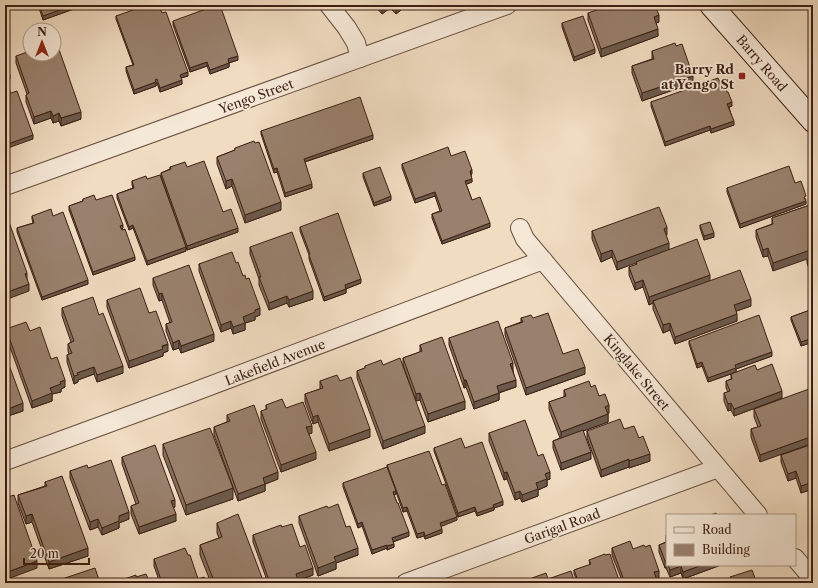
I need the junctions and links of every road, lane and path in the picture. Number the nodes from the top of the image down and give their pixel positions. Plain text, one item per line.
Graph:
1 (329, 5) edge
2 (506, 5) edge
3 (711, 5) edge
4 (360, 58) junction
5 (813, 121) edge
6 (5, 186) edge
7 (520, 228) dead end
8 (543, 260) junction
9 (5, 461) edge
10 (718, 468) junction
11 (757, 514) edge
12 (796, 559) edge
13 (813, 579) edge
14 (406, 583) edge

1 - 4 street
2 - 4 street, Yengo Street
3 - 5 street, Barry Road
4 - 6 street, Yengo Street
7 - 8 street, Kinglake Street
8 - 9 street, Lakefield Avenue
8 - 10 street, Kinglake Street
10 - 11 street, Kinglake Street
10 - 14 street, Garigal Road
12 - 13 street

